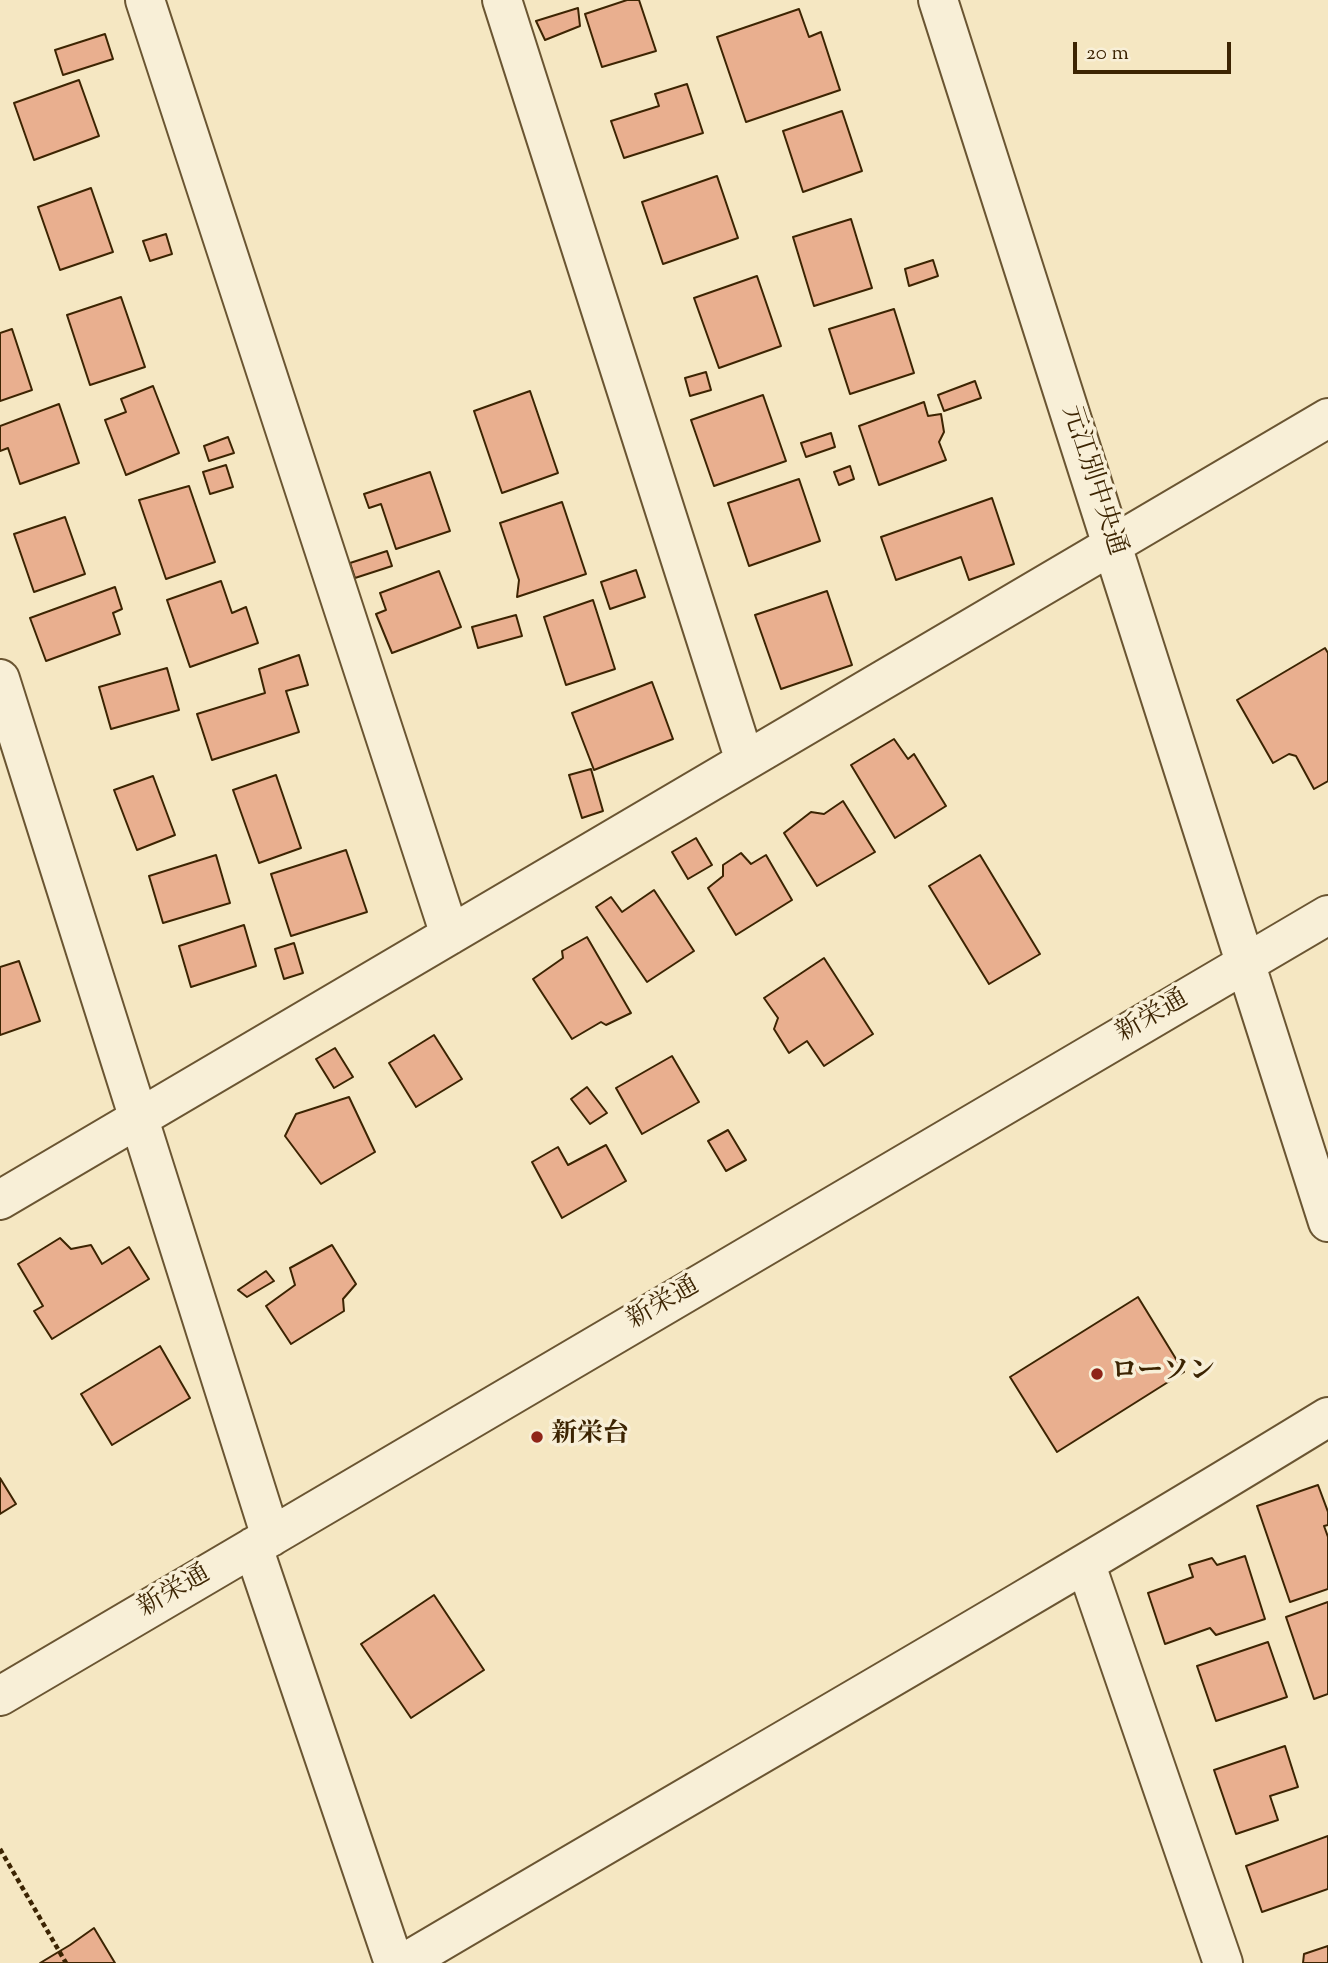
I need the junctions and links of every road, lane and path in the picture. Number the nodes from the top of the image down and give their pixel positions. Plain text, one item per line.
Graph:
1 (145, 0) edge
2 (502, 0) edge
3 (938, 0) edge
4 (1328, 418) edge
5 (1112, 545) junction
6 (0, 679) edge
7 (745, 761) junction
8 (1328, 915) edge
9 (450, 934) junction
10 (1246, 963) junction
11 (140, 1117) junction
12 (0, 1200) edge
13 (1328, 1223) edge
14 (1328, 1417) edge
15 (262, 1542) junction
16 (1086, 1566) junction
17 (0, 1696) edge
18 (0, 1849) edge
19 (66, 1963) edge
20 (394, 1963) edge
21 (404, 1963) edge
22 (1223, 1963) edge

1 - 9 street
2 - 7 street
3 - 5 street, 元江別中央通
4 - 5 street
5 - 7 street
5 - 10 street, 元江別中央通
6 - 11 street
7 - 9 street
8 - 10 street, 新栄通
9 - 11 street
10 - 13 street, 元江別中央通
10 - 15 street, 新栄通
11 - 12 street
11 - 15 street
14 - 16 street
15 - 17 street, 新栄通
15 - 20 street
16 - 21 street
16 - 22 street
18 - 19 path

